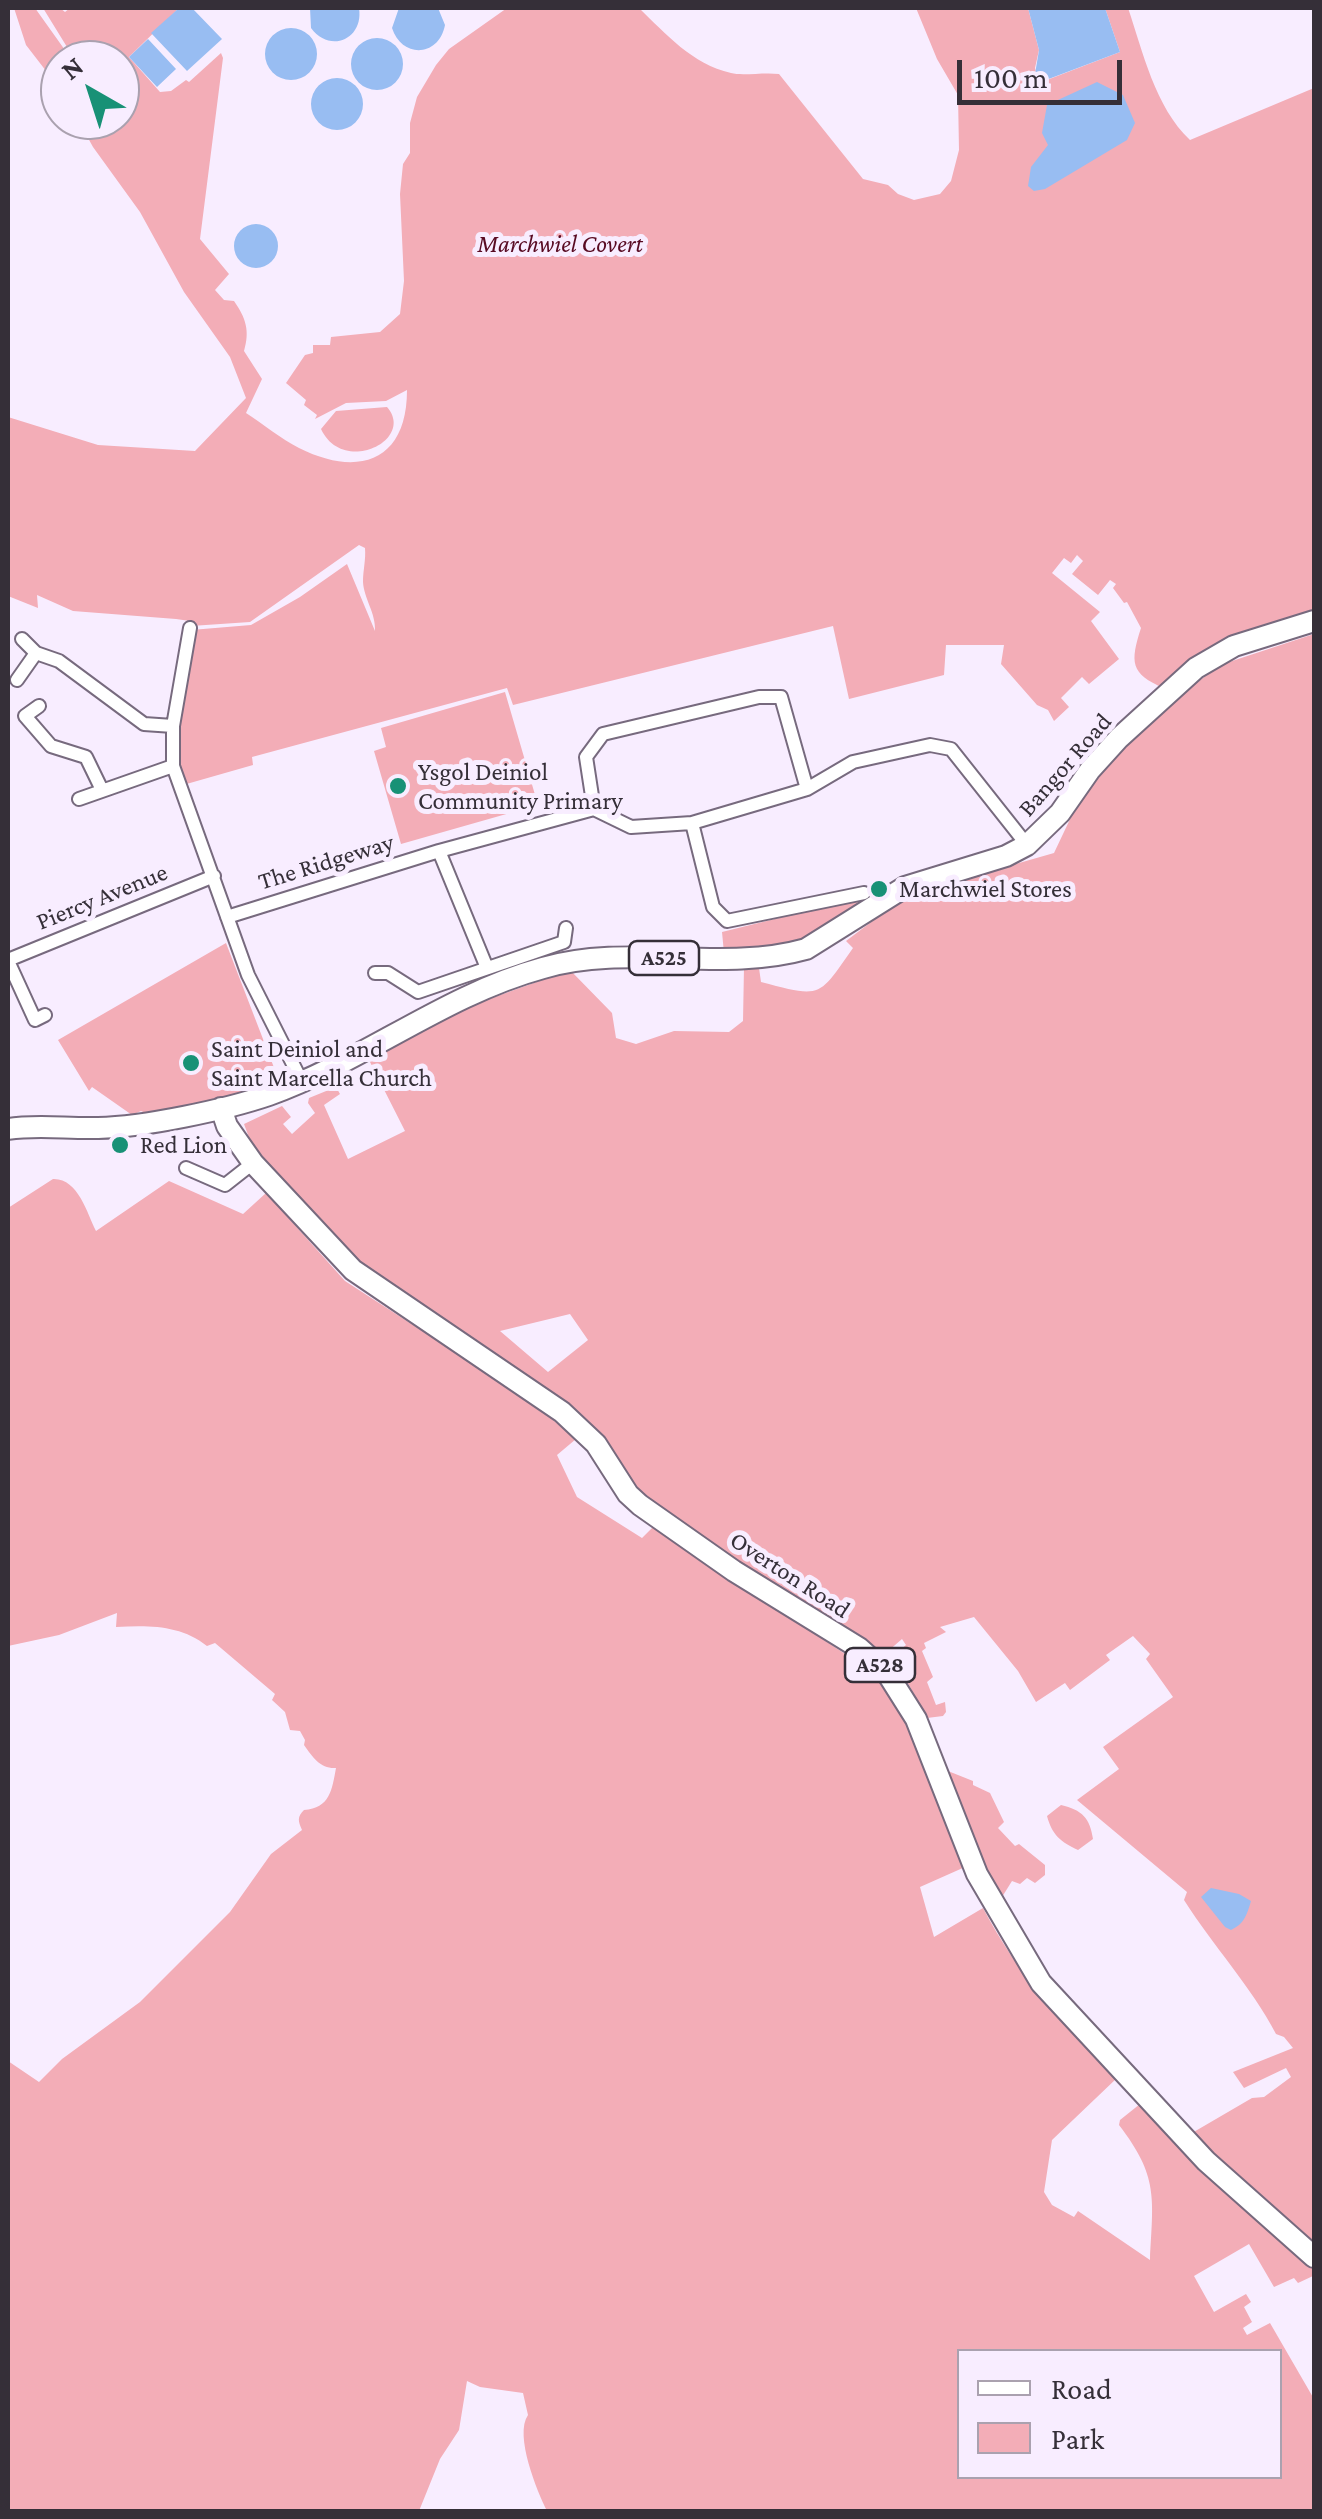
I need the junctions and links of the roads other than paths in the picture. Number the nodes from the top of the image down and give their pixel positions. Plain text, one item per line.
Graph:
1 (1314, 622) edge
2 (190, 628) dead end
3 (22, 639) dead end
4 (36, 653) junction
5 (17, 680) dead end
6 (40, 706) dead end
7 (173, 726) junction
8 (173, 766) junction
9 (102, 790) junction
10 (807, 790) junction
11 (80, 799) dead end
12 (594, 810) junction
13 (692, 823) junction
14 (1027, 844) junction
15 (439, 851) junction
16 (214, 876) junction
17 (864, 894) dead end
18 (227, 916) junction
19 (567, 938) dead end
20 (8, 960) edge
21 (486, 968) junction
22 (375, 973) dead end
23 (46, 1016) dead end
24 (302, 1082) junction
25 (221, 1108) junction
26 (8, 1128) edge
27 (252, 1163) junction
28 (186, 1168) dead end
29 (1314, 2257) edge

1 - 14 main road, Bangor Road / A525
2 - 7 street
3 - 4 street
4 - 5 street
4 - 7 street
6 - 9 street
7 - 8 street
8 - 9 street
8 - 16 street
9 - 11 street
10 - 12 street
10 - 13 street
10 - 14 street
12 - 13 street
12 - 15 street, The Ridgeway
13 - 17 street
14 - 24 main road, Bangor Road / A525
15 - 18 street, The Ridgeway
15 - 21 street
16 - 18 street
16 - 20 street, Piercy Avenue
18 - 24 street
19 - 21 street
20 - 23 street, Piercy Avenue
21 - 22 street
24 - 25 main road, Bangor Road / A525
25 - 26 main road, A525
25 - 27 main road, Overton Road / A528
27 - 28 street
27 - 29 main road, Overton Road / A528

